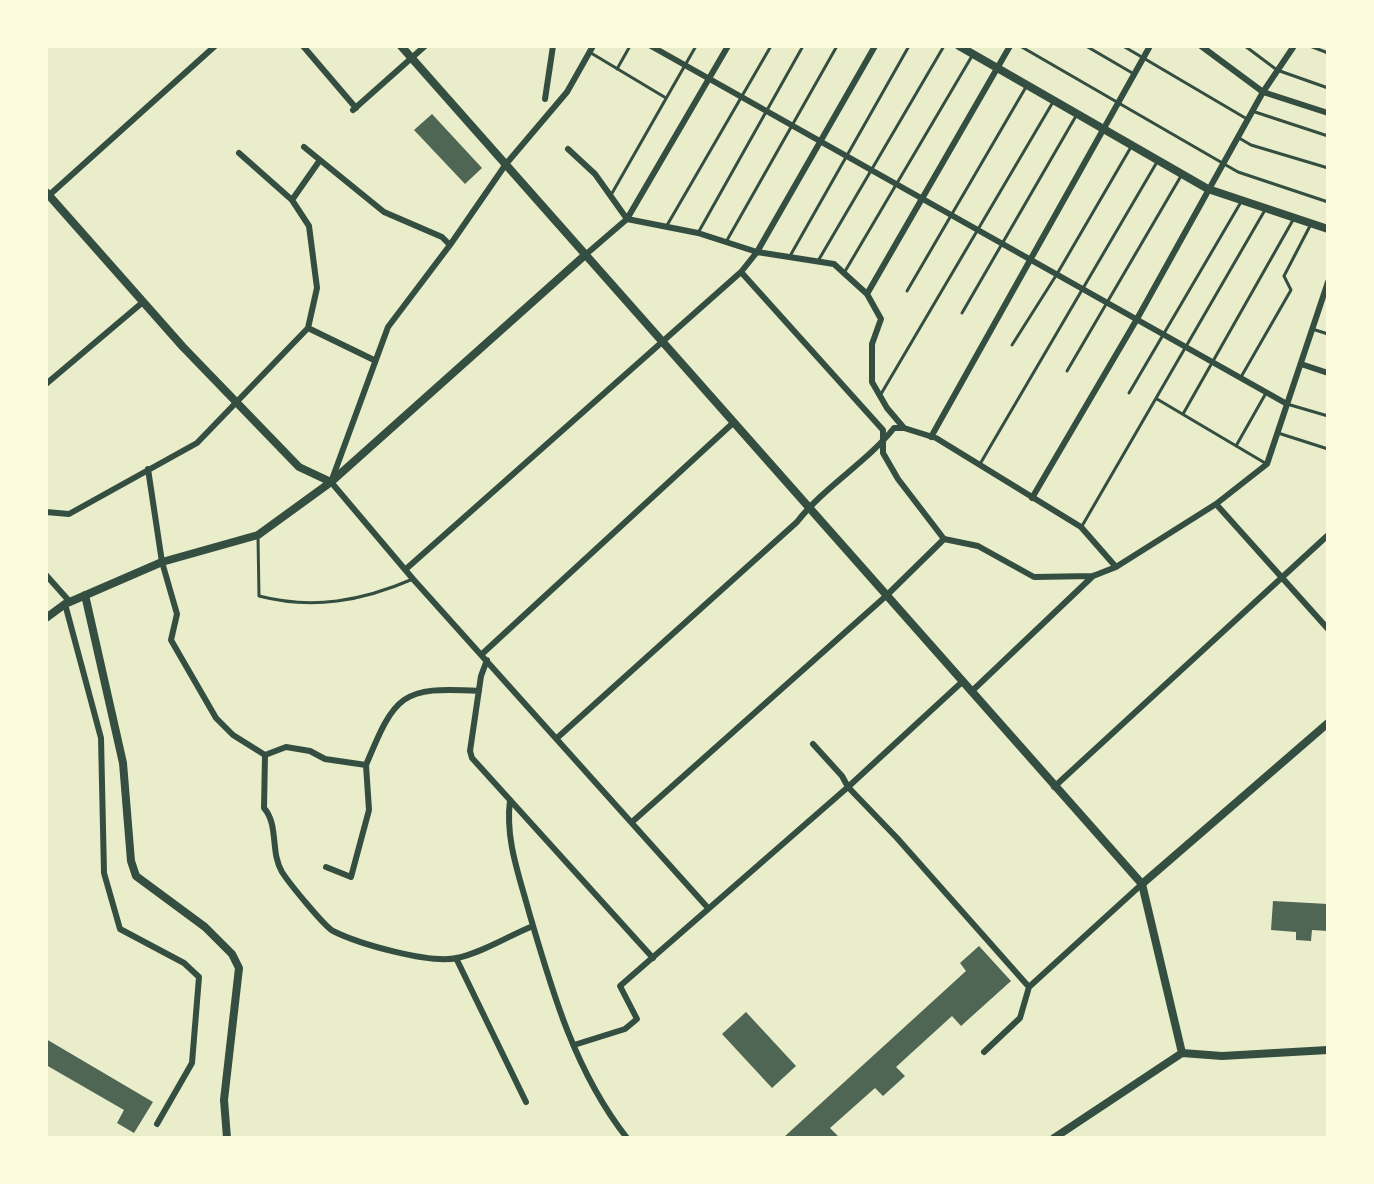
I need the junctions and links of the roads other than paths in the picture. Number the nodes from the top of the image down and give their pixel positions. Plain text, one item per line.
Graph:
1 (215, 46) edge
2 (303, 46) edge
3 (401, 46) edge
4 (425, 46) edge
5 (553, 46) edge
6 (630, 46) edge
7 (651, 46) edge
8 (696, 46) edge
9 (728, 46) edge
10 (771, 46) edge
11 (803, 46) edge
12 (837, 46) edge
13 (875, 46) edge
14 (909, 46) edge
15 (944, 46) edge
16 (959, 46) edge
17 (1010, 46) edge
18 (1020, 46) edge
19 (1086, 46) edge
20 (1123, 46) edge
21 (1149, 46) edge
22 (1201, 46) edge
23 (1245, 46) edge
24 (1294, 46) edge
25 (1310, 46) edge
26 (591, 49) edge
27 (661, 49) edge
28 (1328, 53) edge
29 (972, 54) junction
30 (411, 58) junction
31 (1143, 58) junction
32 (685, 66) junction
33 (997, 68) junction
34 (617, 69) junction
35 (1277, 70) junction
36 (1134, 74) junction
37 (709, 79) junction
38 (1027, 86) junction
39 (1328, 88) edge
40 (1263, 92) junction
41 (742, 97) junction
42 (666, 98) junction
43 (545, 99) dead end
44 (1054, 101) junction
45 (1117, 103) junction
46 (766, 111) junction
47 (1252, 111) junction
48 (1328, 113) edge
49 (1077, 114) junction
50 (1247, 120) junction
51 (791, 125) junction
52 (1102, 129) junction
53 (1328, 136) edge
54 (1238, 137) junction
55 (821, 142) junction
56 (1132, 145) junction
57 (304, 147) dead end
58 (568, 149) dead end
59 (238, 153) dead end
60 (847, 156) junction
61 (320, 160) junction
62 (1158, 161) junction
63 (1223, 163) junction
64 (506, 164) junction
65 (1328, 168) edge
66 (871, 170) junction
67 (1182, 174) junction
68 (897, 184) junction
69 (1208, 189) junction
70 (48, 195) edge
71 (611, 195) junction
72 (922, 198) junction
73 (291, 200) junction
74 (1242, 201) junction
75 (1328, 202) edge
76 (1266, 209) junction
77 (952, 215) junction
78 (1294, 218) junction
79 (627, 219) junction
80 (1311, 224) junction
81 (665, 228) junction
82 (976, 229) junction
83 (1328, 229) edge
84 (698, 233) junction
85 (726, 242) junction
86 (1002, 244) junction
87 (450, 245) junction
88 (757, 252) junction
89 (584, 256) junction
90 (790, 257) junction
91 (1032, 260) junction
92 (818, 261) junction
93 (741, 272) junction
94 (844, 273) junction
95 (1057, 274) junction
96 (1328, 282) edge
97 (1082, 288) junction
98 (907, 291) dead end
99 (867, 294) junction
100 (1325, 297) edge
101 (143, 302) junction
102 (1107, 302) junction
103 (962, 313) dead end
104 (1137, 319) junction
105 (308, 328) junction
106 (1312, 329) junction
107 (1162, 333) junction
108 (1328, 334) edge
109 (662, 342) junction
110 (1012, 345) dead end
111 (1187, 347) junction
112 (374, 360) junction
113 (1214, 362) junction
114 (1300, 364) junction
115 (1067, 371) dead end
116 (1328, 373) edge
117 (1241, 378) junction
118 (46, 384) edge
119 (1267, 392) junction
120 (1129, 393) dead end
121 (880, 396) junction
122 (1157, 399) junction
123 (237, 403) junction
124 (1287, 404) junction
125 (1184, 414) junction
126 (1328, 416) edge
127 (733, 423) junction
128 (904, 428) junction
129 (1277, 433) junction
130 (931, 437) junction
131 (883, 442) junction
132 (1236, 446) junction
133 (1328, 449) edge
134 (980, 464) junction
135 (1267, 464) junction
136 (148, 469) junction
137 (331, 482) junction
138 (1032, 498) junction
139 (1216, 504) junction
140 (808, 508) junction
141 (46, 512) edge
142 (1081, 527) junction
143 (258, 535) junction
144 (1327, 536) edge
145 (944, 538) junction
146 (162, 562) junction
147 (1116, 567) junction
148 (406, 569) junction
149 (46, 575) edge
150 (1093, 576) junction
151 (1281, 578) junction
152 (413, 579) junction
153 (85, 595) junction
154 (886, 596) junction
155 (68, 603) junction
156 (46, 618) edge
157 (1328, 629) edge
158 (482, 654) junction
159 (487, 660) junction
160 (962, 682) junction
161 (479, 691) junction
162 (971, 692) junction
163 (1328, 723) edge
164 (556, 738) junction
165 (813, 744) dead end
166 (266, 755) junction
167 (366, 765) junction
168 (848, 787) junction
169 (1054, 787) junction
170 (510, 800) junction
171 (632, 822) junction
172 (326, 867) dead end
173 (1142, 884) junction
174 (708, 908) junction
175 (533, 926) junction
176 (456, 958) junction
177 (653, 958) junction
178 (1029, 987) junction
179 (574, 1045) junction
180 (1328, 1050) edge
181 (984, 1052) dead end
182 (1182, 1053) junction
183 (526, 1102) dead end
184 (157, 1124) dead end
185 (227, 1137) edge
186 (627, 1137) edge
187 (1054, 1137) edge

1 - 70 street
2 - 30 street
3 - 30 street
4 - 30 street
5 - 43 street
6 - 34 lane
7 - 27 street
8 - 32 lane
9 - 37 street
10 - 41 lane
11 - 46 lane
12 - 51 lane
13 - 55 street
14 - 60 lane
15 - 66 lane
16 - 29 street
17 - 33 street
18 - 45 lane
19 - 36 lane
20 - 31 lane
21 - 31 street
22 - 40 street
23 - 35 lane
24 - 35 street
25 - 28 lane
26 - 34 lane
26 - 64 street
27 - 32 street
29 - 33 street
29 - 68 lane
30 - 64 street
31 - 36 street
31 - 50 lane
32 - 37 street
32 - 42 lane
33 - 38 street
33 - 72 street
34 - 42 lane
35 - 39 lane
35 - 40 street
36 - 45 street
37 - 41 street
37 - 79 street
38 - 44 street
38 - 77 lane
40 - 47 street
40 - 48 street
41 - 46 street
41 - 81 lane
42 - 71 lane
44 - 49 street
44 - 82 lane
45 - 52 street
45 - 63 lane
46 - 51 street
46 - 84 lane
47 - 50 street
47 - 53 lane
49 - 52 street
49 - 86 lane
50 - 54 street
51 - 55 street
51 - 85 lane
52 - 56 street
52 - 91 street
54 - 63 street
54 - 65 lane
55 - 60 street
55 - 88 street
56 - 62 street
56 - 95 lane
57 - 61 street
58 - 71 street
59 - 73 street
60 - 66 street
60 - 90 lane
61 - 73 street
61 - 87 street
62 - 67 street
62 - 97 lane
63 - 69 street
63 - 75 lane
64 - 87 street
64 - 89 street
66 - 68 street
66 - 92 lane
67 - 69 street
67 - 102 lane
68 - 72 street
68 - 94 lane
69 - 74 street
69 - 104 street
70 - 101 street
71 - 79 street
72 - 77 street
72 - 99 street
73 - 105 street
74 - 76 street
74 - 107 lane
76 - 78 street
76 - 111 lane
77 - 82 street
77 - 98 lane
78 - 80 street
78 - 113 lane
79 - 81 street
79 - 89 street
80 - 83 street
80 - 117 lane
81 - 84 street
82 - 86 street
82 - 121 lane
84 - 85 street
85 - 88 street
86 - 91 street
86 - 103 lane
87 - 112 street
88 - 90 street
88 - 93 street
89 - 109 street
89 - 137 street
90 - 92 street
91 - 95 street
91 - 130 street
92 - 94 street
93 - 109 street
93 - 131 street
94 - 99 street
95 - 97 street
95 - 110 lane
96 - 100 street
97 - 102 street
97 - 134 lane
99 - 121 street
100 - 106 street
101 - 118 street
101 - 123 street
102 - 104 street
102 - 115 lane
104 - 107 street
104 - 138 street
105 - 112 street
105 - 123 street
106 - 108 lane
106 - 114 street
107 - 111 street
107 - 120 lane
109 - 127 street
109 - 148 street
111 - 113 street
111 - 122 lane
112 - 137 street
113 - 117 street
113 - 125 lane
114 - 116 street
114 - 124 street
117 - 119 street
119 - 124 street
119 - 132 lane
121 - 128 street
122 - 125 lane
122 - 142 lane
123 - 136 street
123 - 137 street
124 - 126 lane
124 - 129 street
125 - 132 lane
127 - 140 street
127 - 158 street
128 - 130 street
128 - 131 street
129 - 133 lane
129 - 135 street
130 - 134 street
131 - 140 street
131 - 145 street
132 - 135 lane
134 - 138 street
135 - 139 street
136 - 141 street
136 - 146 street
137 - 143 street
137 - 148 street
138 - 142 street
139 - 147 street
139 - 151 street
140 - 154 street
140 - 164 street
142 - 147 street
143 - 146 street
143 - 152 lane
144 - 151 street
145 - 150 street
145 - 154 street
146 - 153 street
146 - 166 street
147 - 150 street
148 - 152 street
149 - 155 street
150 - 162 street
151 - 157 street
151 - 169 street
152 - 158 street
153 - 155 street
153 - 185 street
154 - 160 street
154 - 171 street
155 - 156 street
155 - 184 street
158 - 159 street
159 - 161 street
159 - 164 street
160 - 162 street
160 - 168 street
161 - 167 street
161 - 170 street
162 - 169 street
163 - 173 street
164 - 171 street
165 - 168 street
166 - 167 street
166 - 176 street
167 - 172 street
168 - 174 street
168 - 178 street
169 - 173 street
170 - 175 street
170 - 177 street
171 - 174 street
173 - 178 street
173 - 182 street
174 - 177 street
175 - 176 street
175 - 179 street
176 - 183 street
177 - 179 street
178 - 181 street
179 - 186 street
180 - 182 street
182 - 187 street

